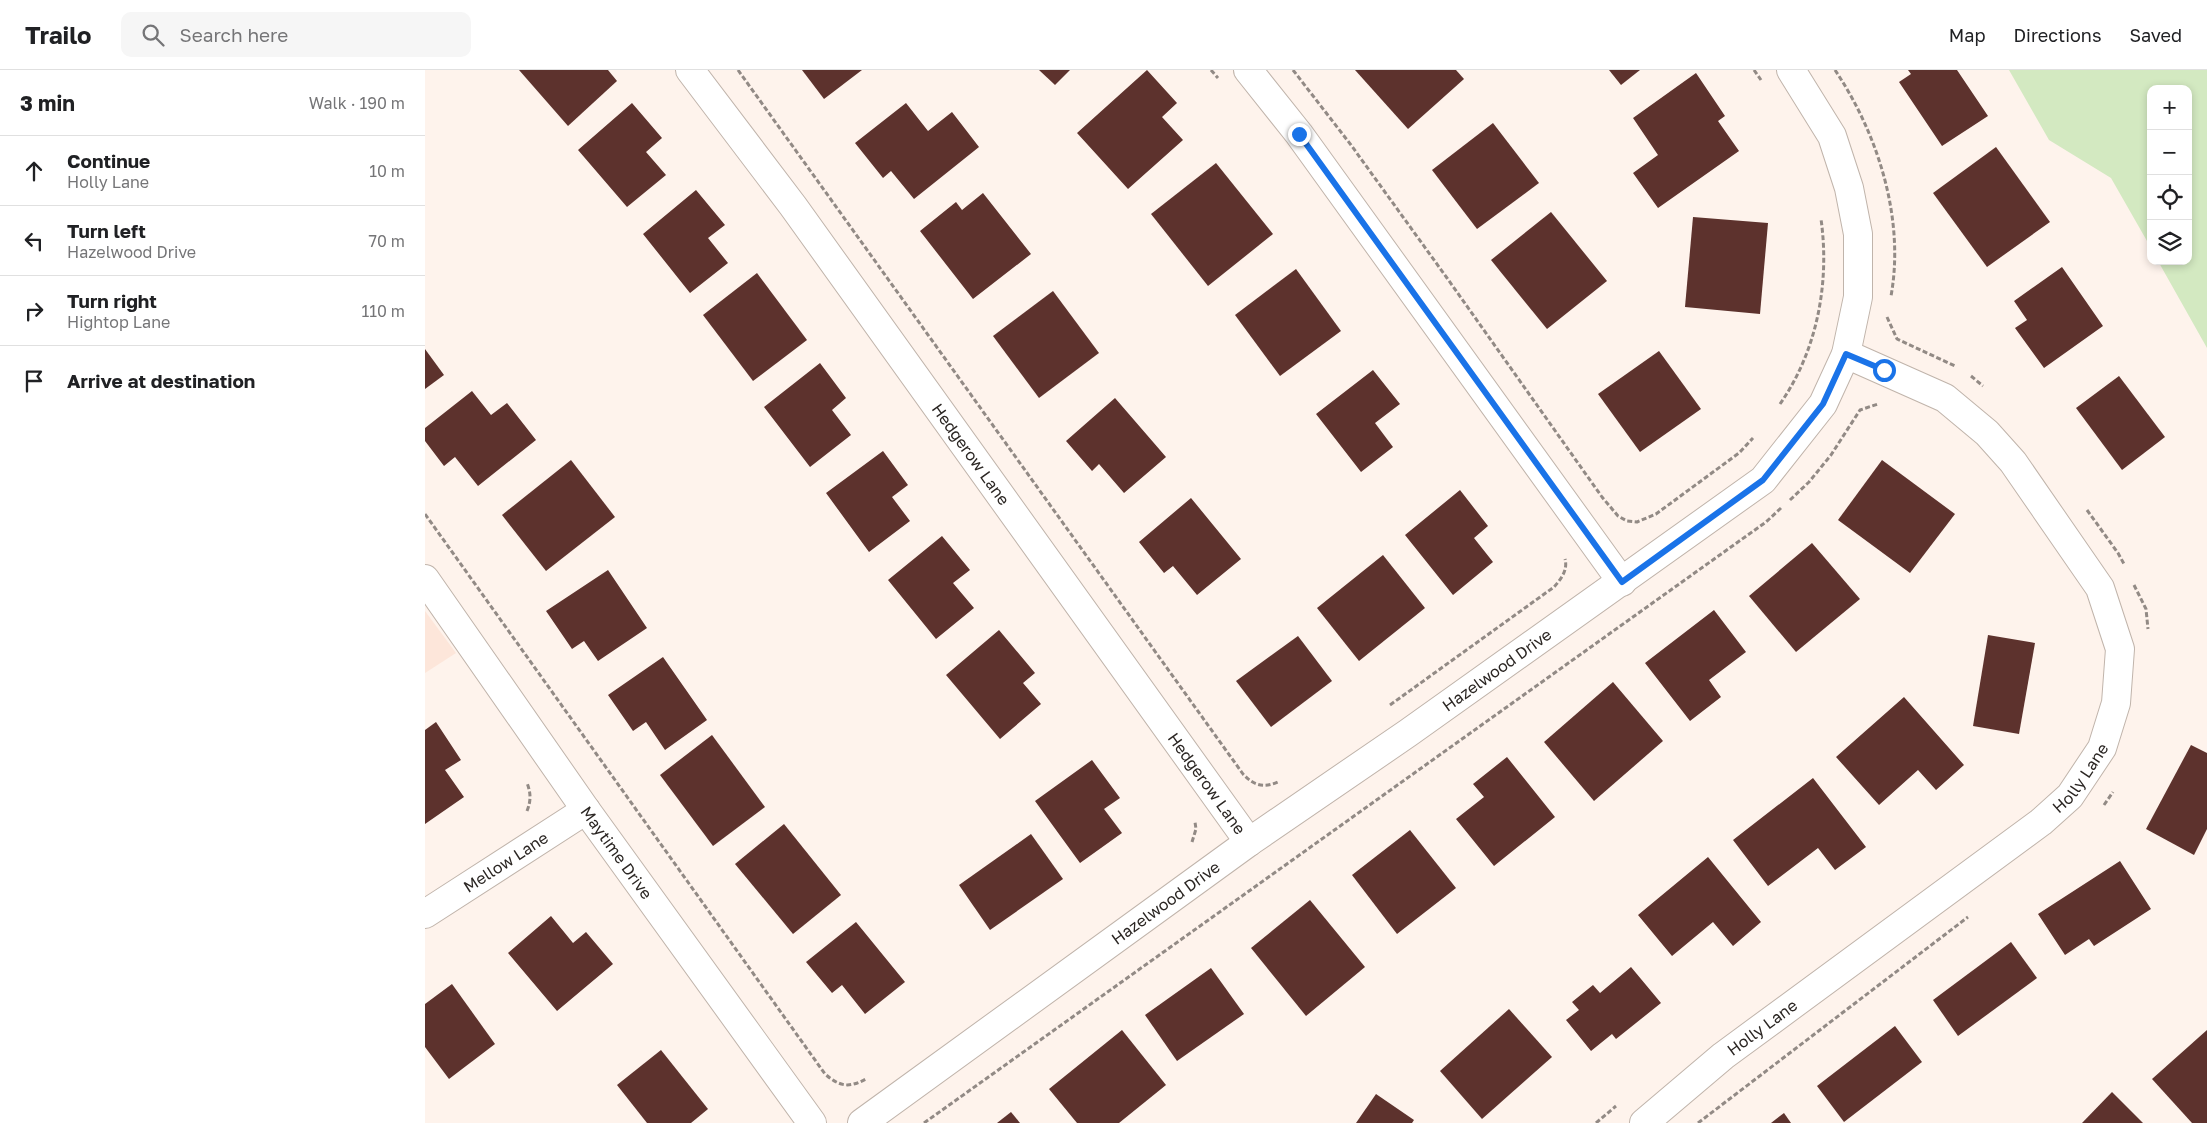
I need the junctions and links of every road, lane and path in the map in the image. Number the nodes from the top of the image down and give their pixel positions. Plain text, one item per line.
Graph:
1 (690, 70) edge
2 (738, 70) edge
3 (1211, 70) edge
4 (1248, 70) edge
5 (1293, 70) edge
6 (1754, 70) edge
7 (1791, 70) edge
8 (1835, 70) edge
9 (1221, 82) dead end
10 (1763, 84) dead end
11 (1821, 217) dead end
12 (1890, 301) dead end
13 (1888, 309) dead end
14 (1846, 354) junction
15 (1960, 370) dead end
16 (1968, 374) dead end
17 (1988, 391) dead end
18 (1880, 403) dead end
19 (1775, 412) dead end
20 (1759, 432) dead end
21 (2084, 506) dead end
22 (425, 514) edge
23 (1564, 556) dead end
24 (2126, 569) dead end
25 (2130, 577) dead end
26 (425, 579) edge
27 (1622, 582) junction
28 (2149, 634) dead end
29 (1384, 709) dead end
30 (1287, 779) dead end
31 (527, 782) dead end
32 (2116, 786) dead end
33 (2101, 808) dead end
34 (586, 810) junction
35 (525, 814) dead end
36 (1249, 842) junction
37 (1974, 913) dead end
38 (425, 914) edge
39 (873, 1074) dead end
40 (1619, 1104) dead end
41 (812, 1123) edge
42 (863, 1123) edge
43 (924, 1123) edge
44 (1596, 1123) edge
45 (1644, 1123) edge
46 (1698, 1123) edge

1 - 36 street, Hedgerow Lane
2 - 30 path
3 - 9 path
4 - 27 street
5 - 20 path
6 - 10 path
7 - 14 street, Hazelwood Drive
8 - 12 path
11 - 19 path
13 - 15 path
14 - 27 street, Hazelwood Drive
14 - 45 street, Holly Lane
16 - 17 path
18 - 43 path
21 - 24 path
22 - 39 path
23 - 29 path
25 - 28 path
26 - 34 street, Maytime Drive
27 - 36 street, Hazelwood Drive
31 - 35 path
32 - 33 path
34 - 38 street, Mellow Lane
34 - 41 street, Maytime Drive
36 - 42 street, Hazelwood Drive
37 - 46 path
40 - 44 path

